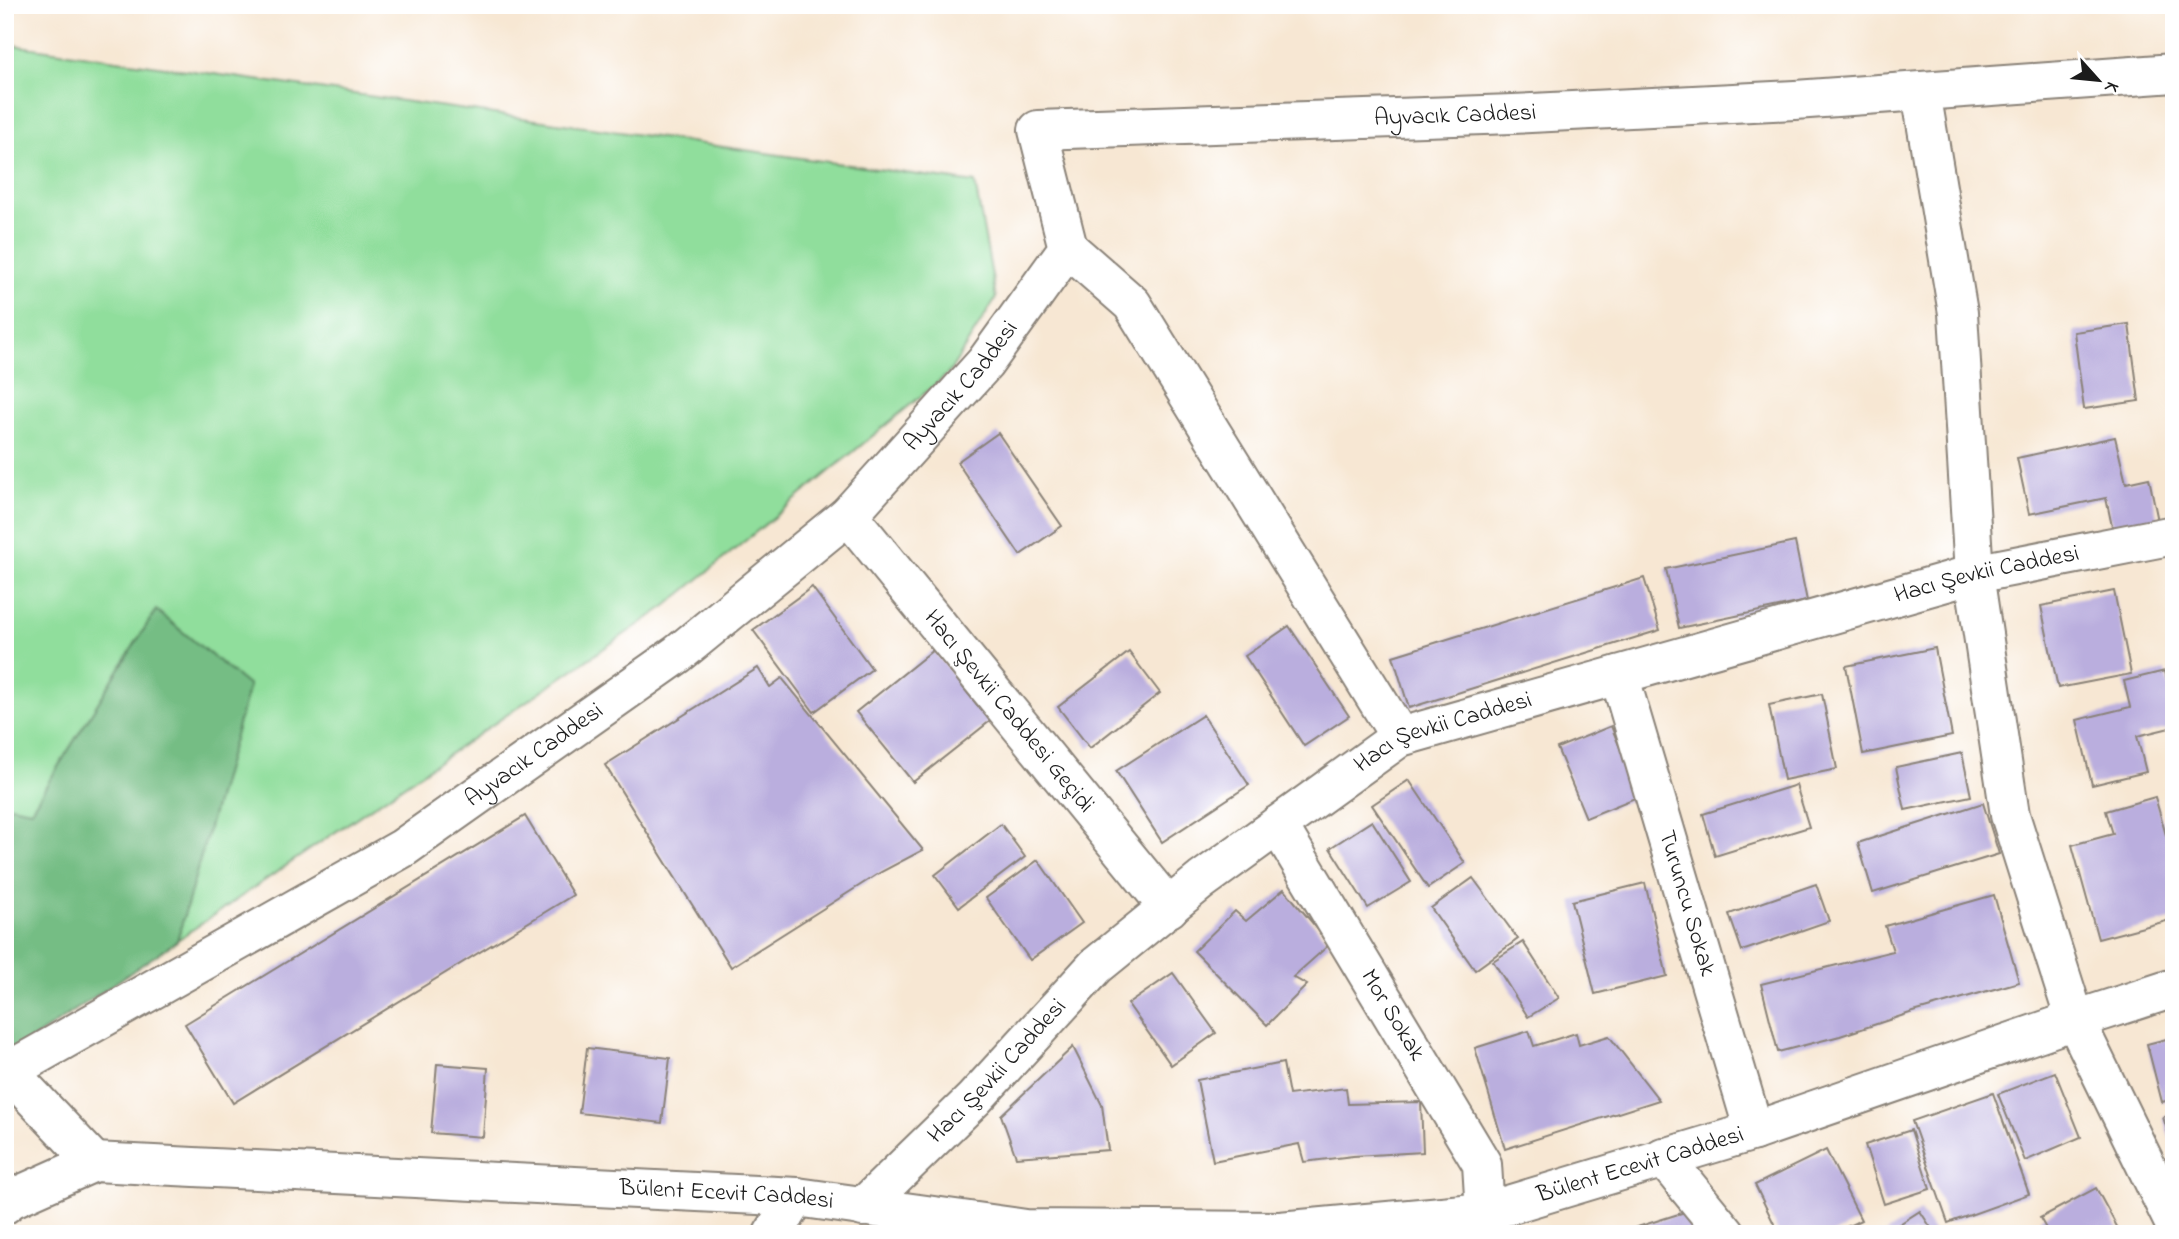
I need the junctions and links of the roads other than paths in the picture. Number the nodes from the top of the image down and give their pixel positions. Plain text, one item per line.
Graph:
1 (2174, 73) edge
2 (1921, 92) junction
3 (1068, 248) junction
4 (848, 515) junction
5 (2174, 535) edge
6 (1974, 574) junction
7 (1619, 675) junction
8 (1400, 737) junction
9 (1278, 825) junction
10 (1169, 908) junction
11 (2174, 988) edge
12 (2075, 1020) junction
13 (7, 1072) edge
14 (1754, 1131) junction
15 (1663, 1157) junction
16 (94, 1162) junction
17 (797, 1197) junction
18 (5, 1205) edge
19 (863, 1207) junction
20 (1485, 1212) junction
21 (2174, 1223) edge
22 (1279, 1232) edge
23 (773, 1234) edge
24 (1726, 1234) edge

1 - 2 street
2 - 3 street, Ayvacık Caddesi
2 - 6 street
3 - 4 street, Ayvacık Caddesi
3 - 8 street
4 - 10 street, Hacı Şevkii Caddesi Geçidi
4 - 13 street, Ayvacık Caddesi
5 - 6 street, Hacı Şevkii Caddesi
6 - 7 street, Hacı Şevkii Caddesi
6 - 12 street
7 - 8 street, Hacı Şevkii Caddesi
7 - 14 street, Turuncu Sokak
8 - 9 street, Hacı Şevkii Caddesi
9 - 10 street, Hacı Şevkii Caddesi
9 - 20 street, Mor Sokak
10 - 19 street, Hacı Şevkii Caddesi
11 - 12 street, Bülent Ecevit Caddesi
12 - 14 street, Bülent Ecevit Caddesi
12 - 21 street
13 - 16 street
14 - 15 street, Bülent Ecevit Caddesi
15 - 20 street, Bülent Ecevit Caddesi
15 - 24 street
16 - 17 street, Bülent Ecevit Caddesi
16 - 18 street, Bülent Ecevit Caddesi
17 - 19 street, Bülent Ecevit Caddesi
17 - 23 street
19 - 22 street, Bülent Ecevit Caddesi
20 - 22 street, Bülent Ecevit Caddesi

